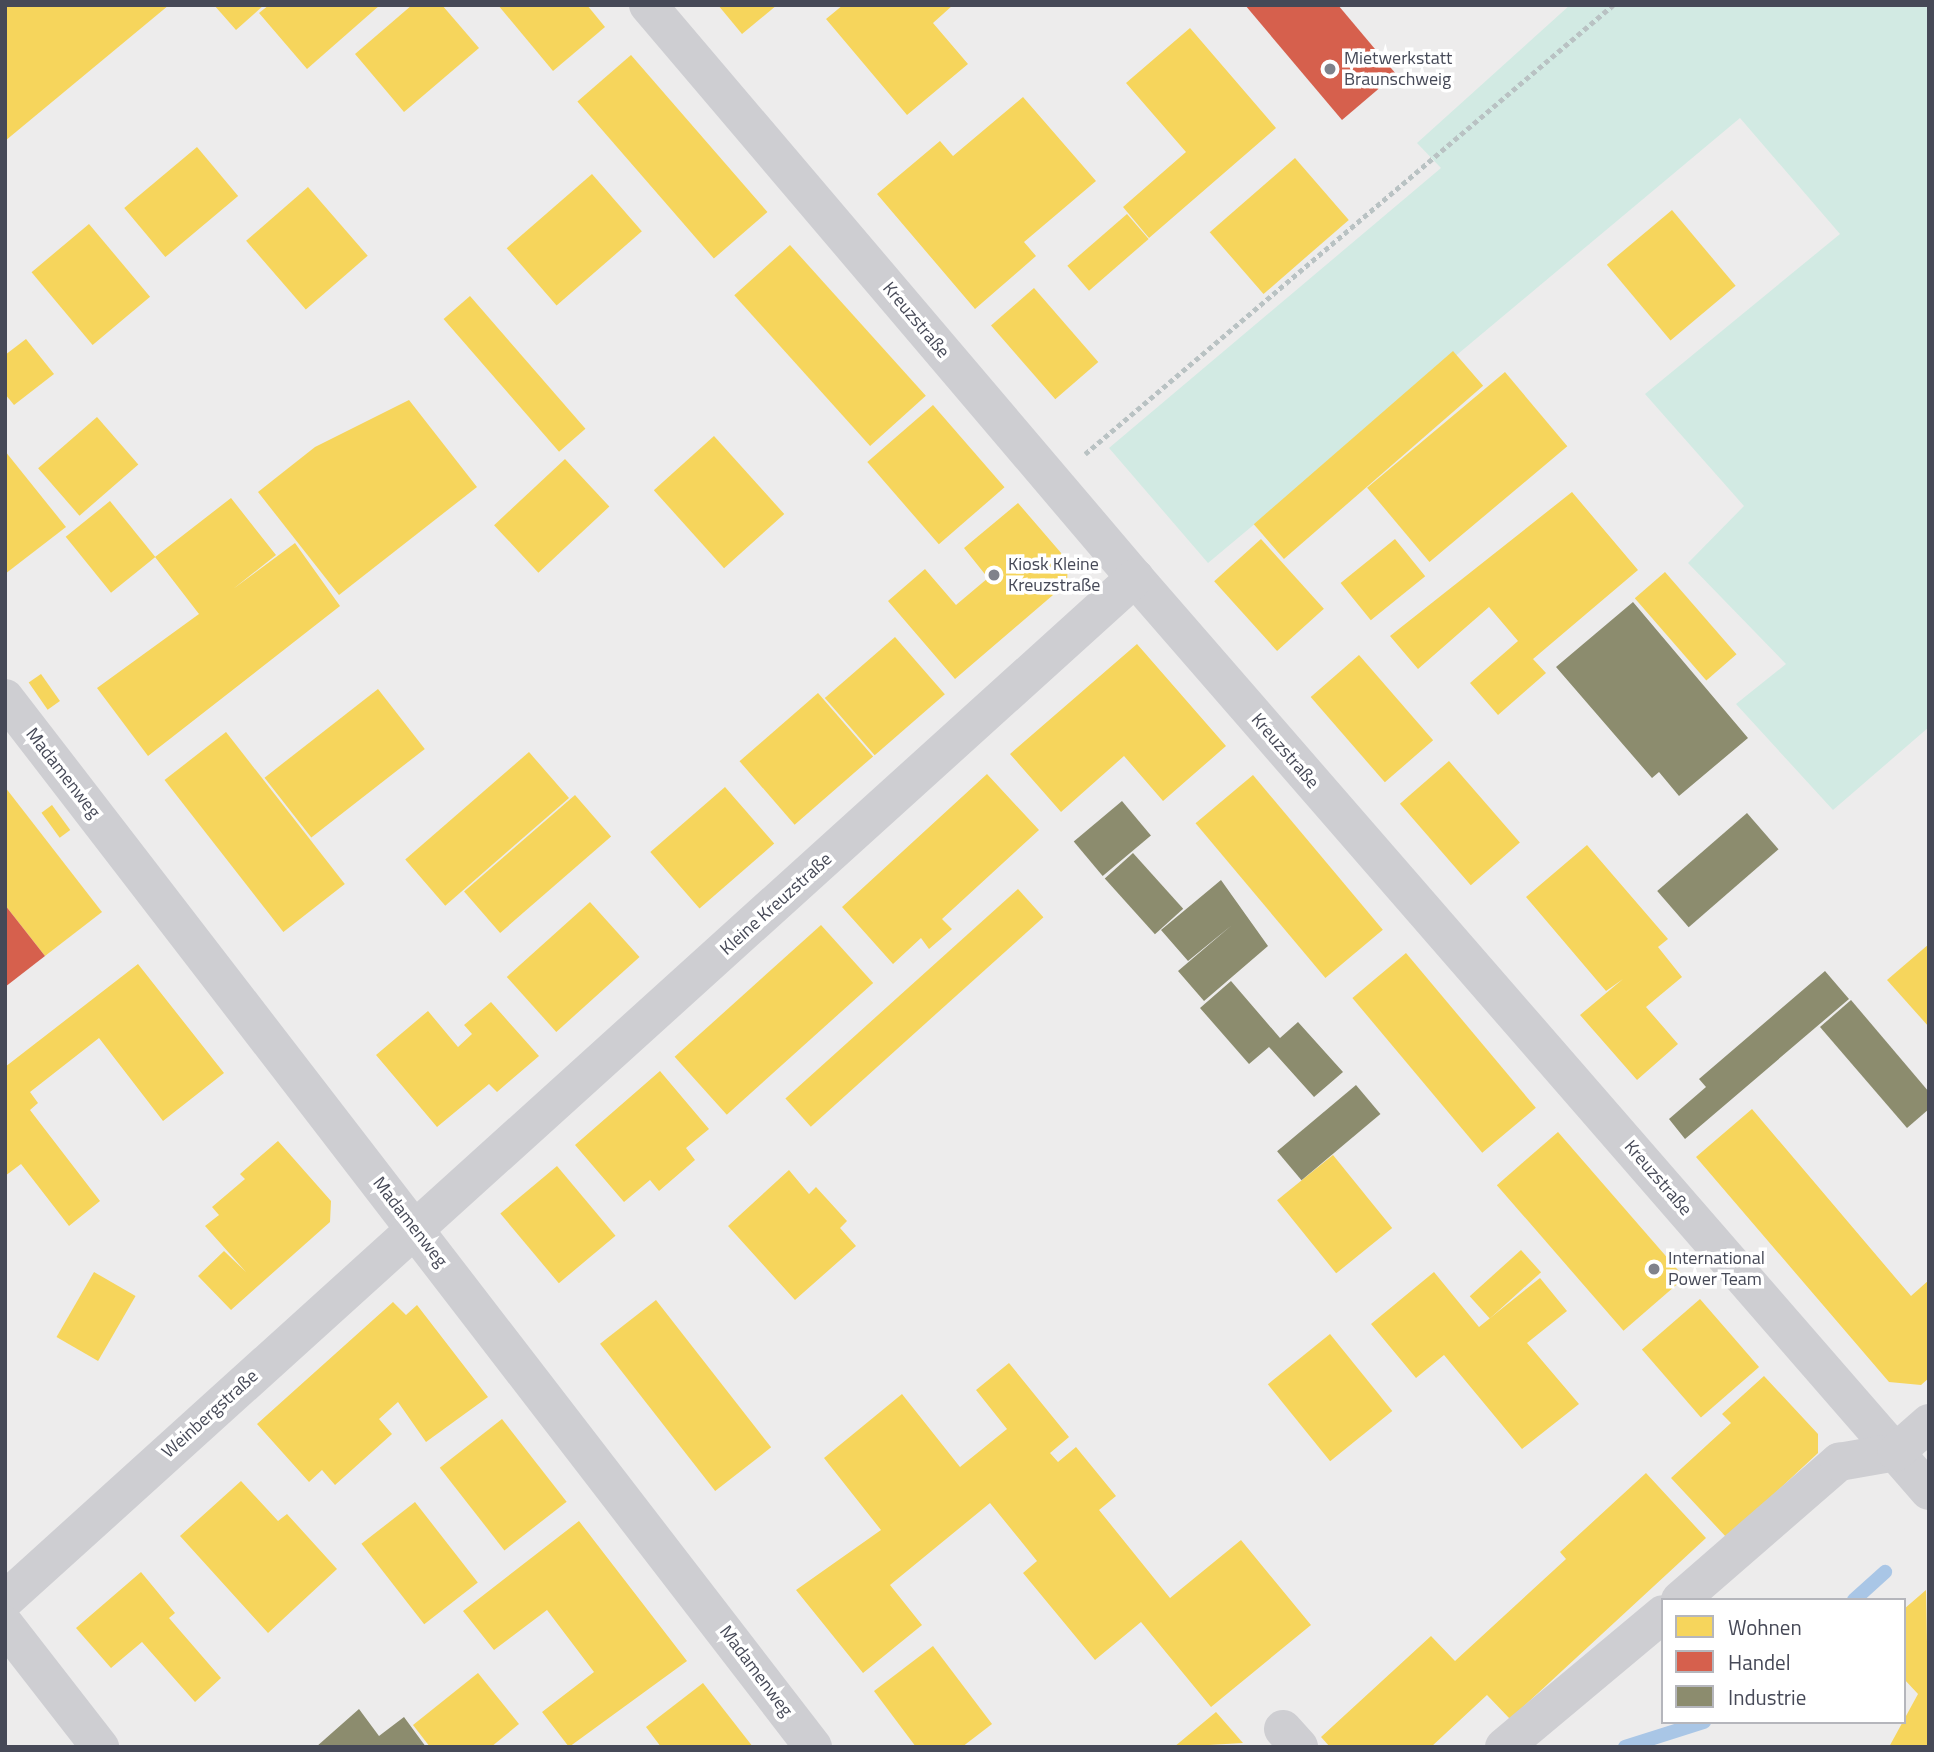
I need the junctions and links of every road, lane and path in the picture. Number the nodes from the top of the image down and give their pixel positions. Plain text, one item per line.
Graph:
1 (648, 5) edge
2 (1613, 5) edge
3 (1053, 482) junction
4 (1135, 579) junction
5 (5, 698) edge
6 (415, 1227) junction
7 (1929, 1423) edge
8 (1896, 1452) junction
9 (1929, 1491) edge
10 (1682, 1598) edge
11 (5, 1600) edge
12 (1661, 1616) edge
13 (5, 1625) edge
14 (100, 1747) edge
15 (813, 1747) edge
16 (1504, 1747) edge

1 - 3 street, Kreuzstraße
2 - 3 path
3 - 4 street, Kreuzstraße
4 - 6 street, Kleine Kreuzstraße
4 - 8 street, Kreuzstraße
5 - 6 street, Madamenweg
6 - 11 street, Weinbergstraße
6 - 15 street, Madamenweg
7 - 8 street
8 - 9 street, Kreuzstraße
8 - 10 street
12 - 16 street
13 - 14 street

